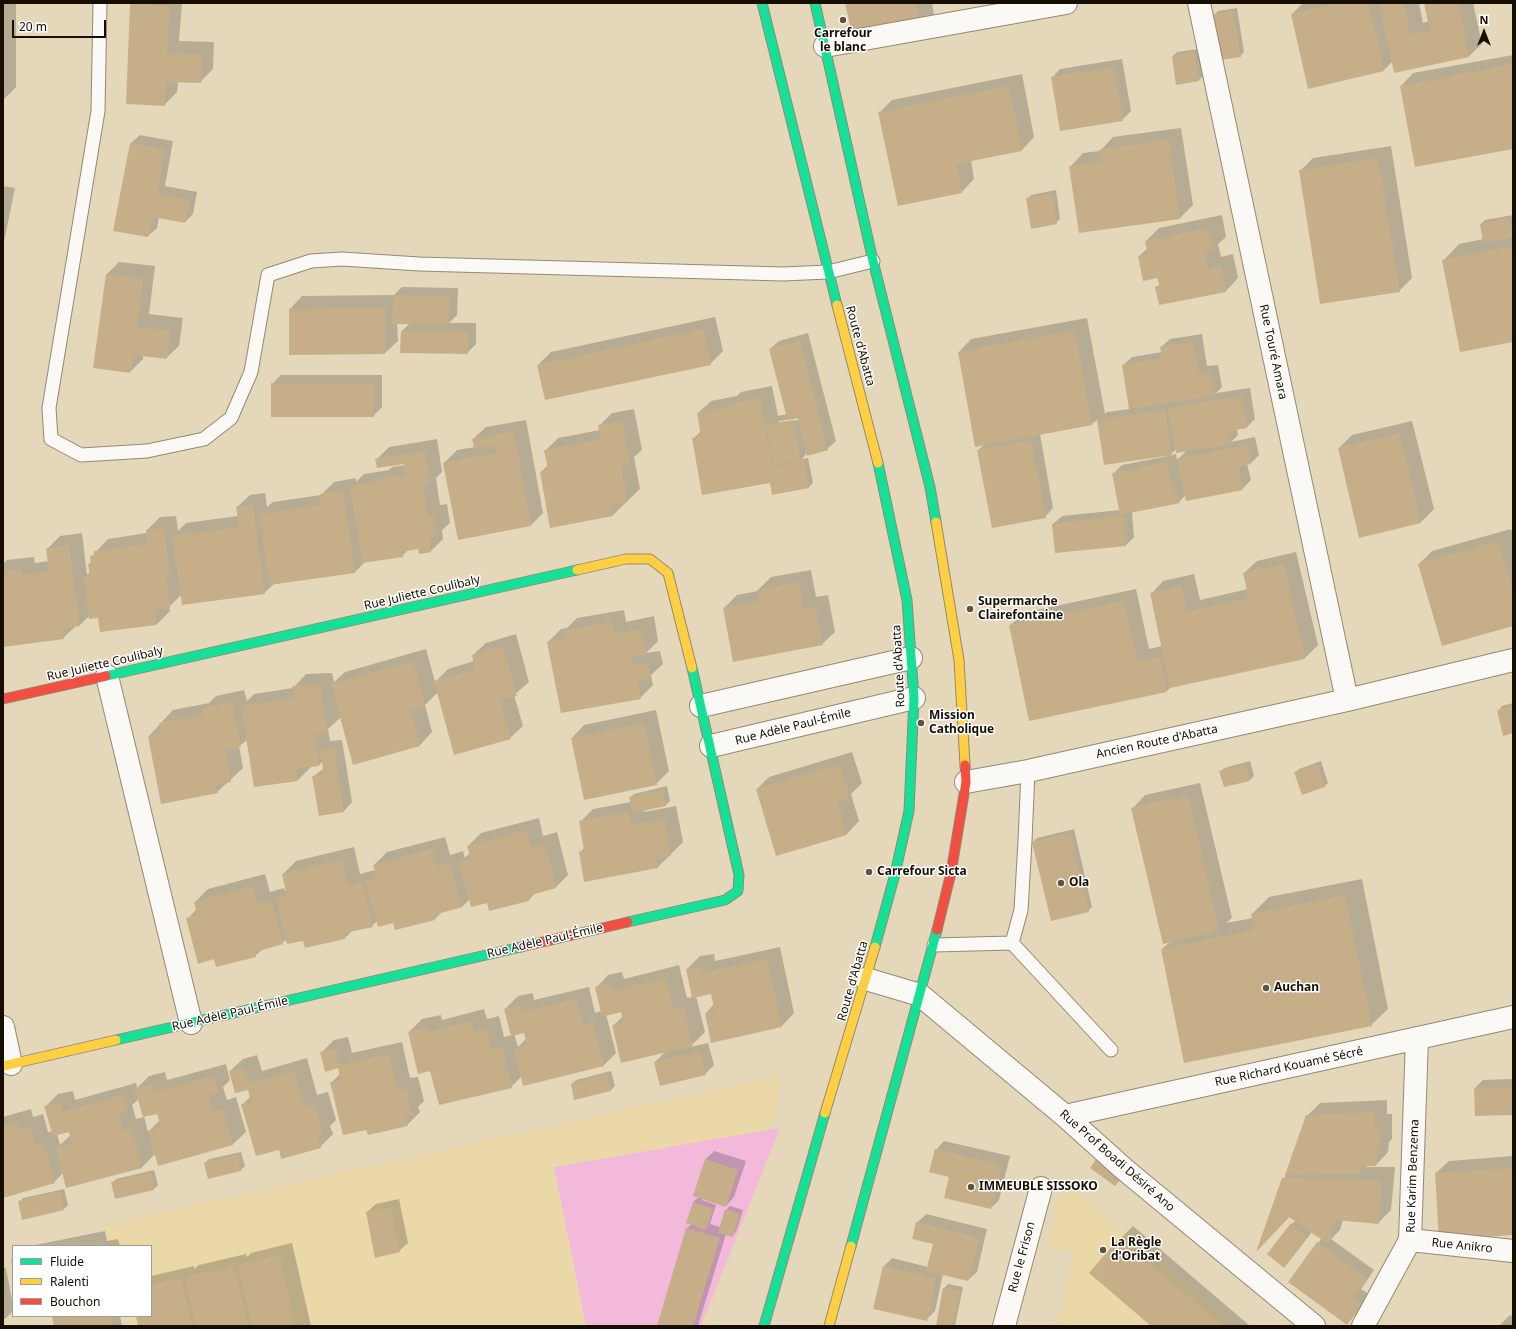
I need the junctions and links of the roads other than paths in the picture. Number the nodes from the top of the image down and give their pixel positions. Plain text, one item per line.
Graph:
1 (100, 3) edge
2 (762, 3) edge
3 (815, 3) edge
4 (1066, 3) edge
5 (1199, 3) edge
6 (825, 46) junction
7 (873, 261) junction
8 (828, 272) junction
9 (911, 658) junction
10 (1513, 660) edge
11 (107, 676) junction
12 (914, 698) junction
13 (3, 699) edge
14 (1347, 700) junction
15 (701, 706) junction
16 (711, 746) junction
17 (1028, 771) junction
18 (966, 782) junction
19 (1012, 943) junction
20 (934, 945) junction
21 (866, 979) junction
22 (920, 995) junction
23 (1513, 1017) edge
24 (191, 1023) junction
25 (3, 1027) edge
26 (1417, 1038) junction
27 (1111, 1050) dead end
28 (7, 1065) edge
29 (1065, 1116) junction
30 (1041, 1188) dead end
31 (1410, 1240) junction
32 (1513, 1251) edge
33 (764, 1326) edge
34 (829, 1326) edge
35 (1004, 1326) edge
36 (1314, 1326) edge
37 (1363, 1326) edge

1 - 8 lane
2 - 8 street, Route d'Abatta
3 - 6 street
4 - 6 street
5 - 14 street, Rue Touré Amara
6 - 7 street
7 - 8 lane
7 - 18 street
8 - 9 street, Route d'Abatta
9 - 12 street, Route d'Abatta
9 - 15 street
10 - 14 street, Ancien Route d'Abatta
11 - 13 street, Rue Juliette Coulibaly
11 - 15 street, Rue Juliette Coulibaly
11 - 24 street
12 - 16 street, Rue Adèle Paul-Émile
12 - 21 street, Route d'Abatta
14 - 17 street, Ancien Route d'Abatta
15 - 16 street, Rue Juliette Coulibaly
16 - 24 street, Rue Adèle Paul-Émile
17 - 18 street, Ancien Route d'Abatta
17 - 19 lane
18 - 20 street
19 - 20 lane
19 - 27 lane
20 - 22 street
21 - 22 street
21 - 33 street, Route d'Abatta
22 - 29 street, Rue Prof Boadi Désiré Ano
22 - 34 street
23 - 26 street, Rue Richard Kouamé Sécré
24 - 28 street, Rue Adèle Paul-Émile
25 - 28 street
26 - 29 street, Rue Richard Kouamé Sécré
26 - 31 street, Rue Karim Benzema
29 - 36 street, Rue Prof Boadi Désiré Ano
30 - 35 street, Rue le Frison
31 - 32 street, Rue Anikro
31 - 37 street, Rue Karim Benzema

